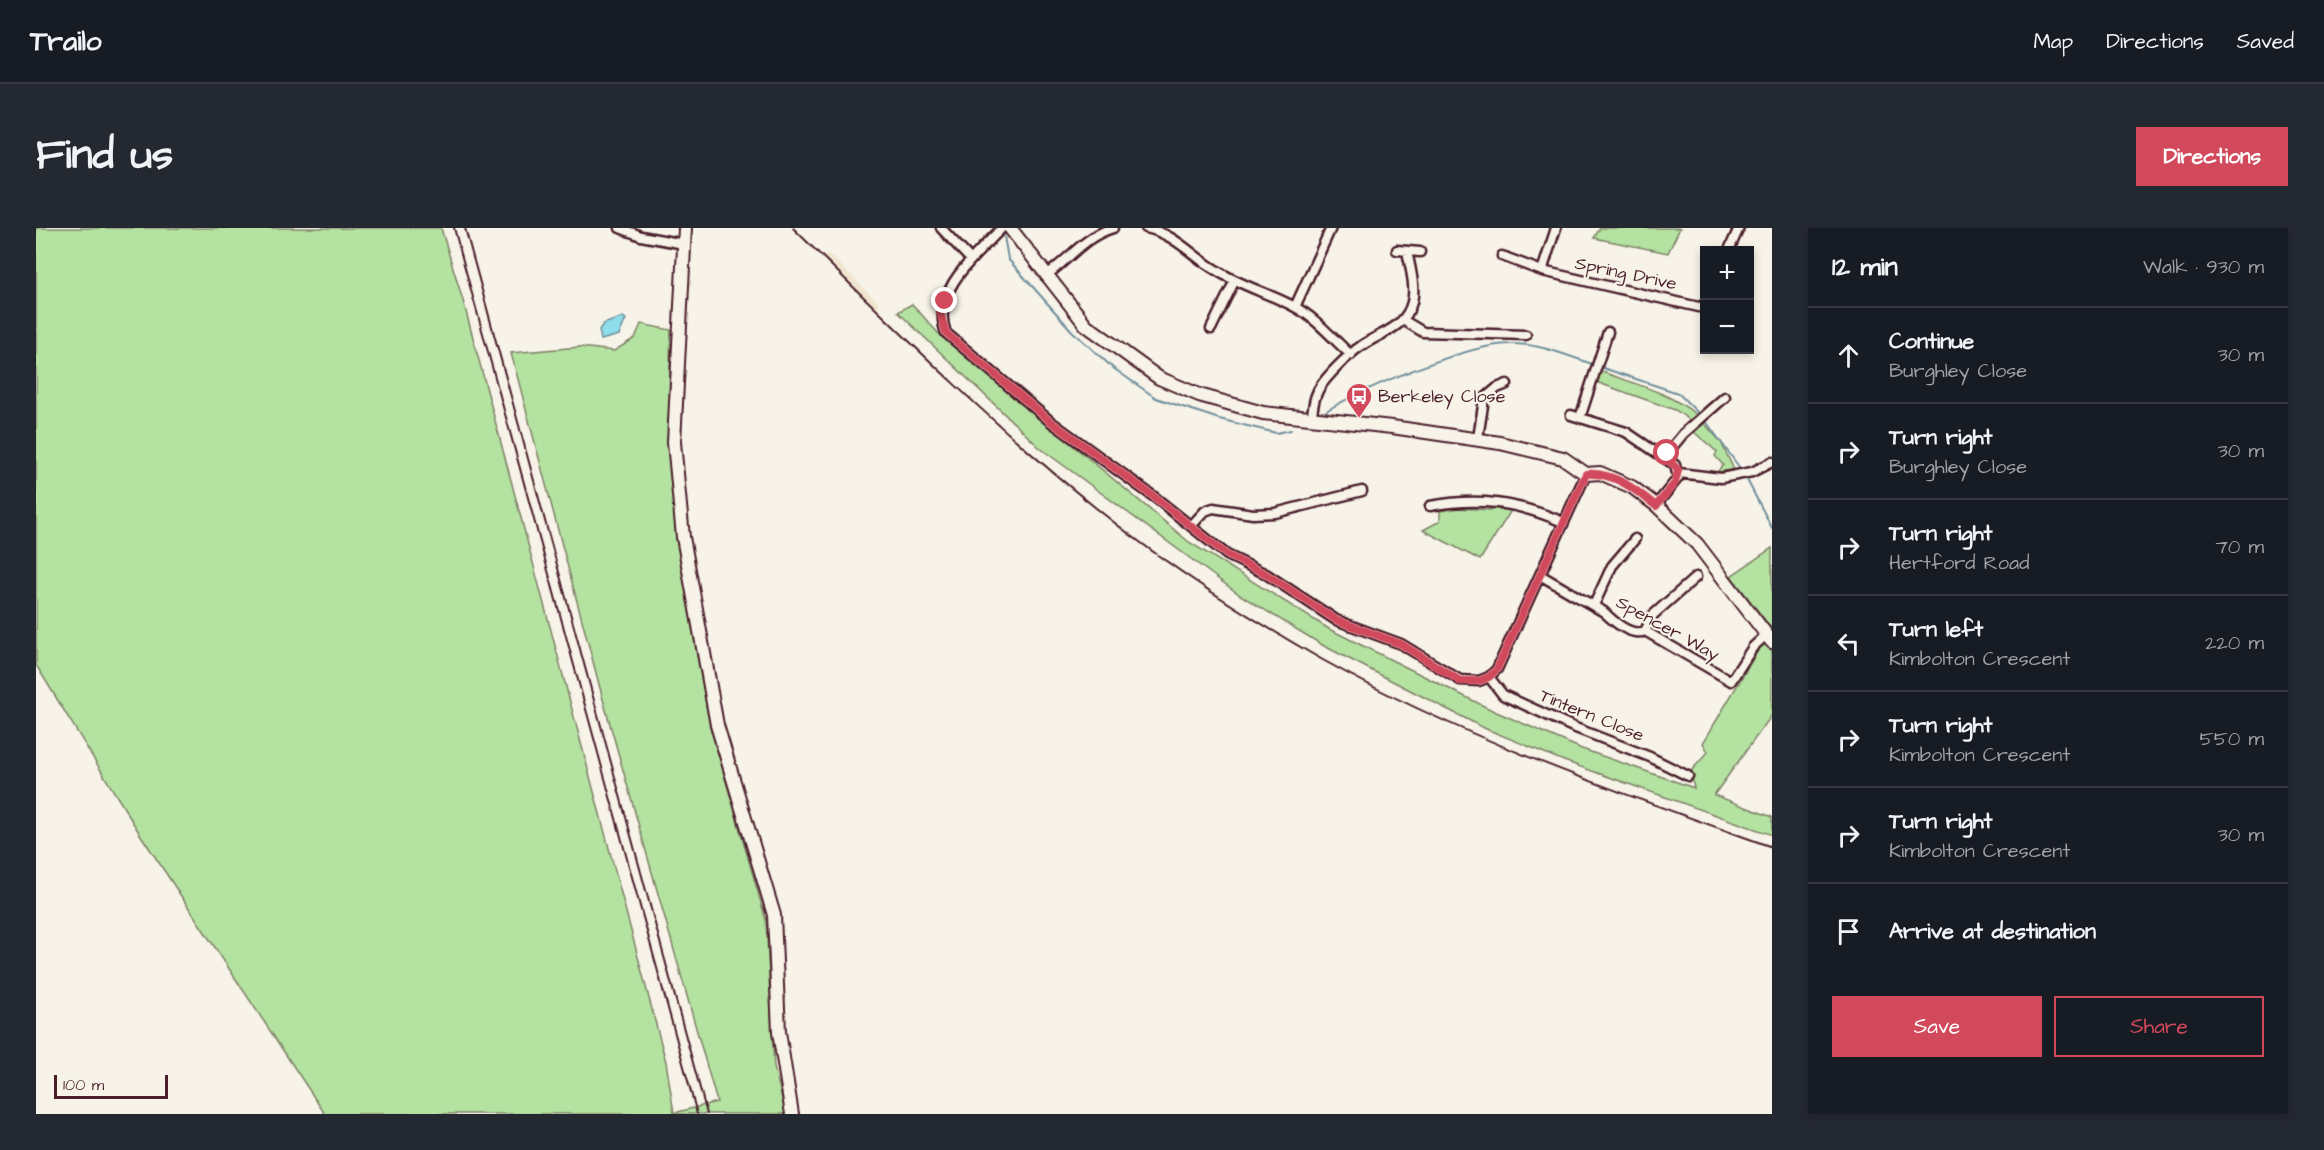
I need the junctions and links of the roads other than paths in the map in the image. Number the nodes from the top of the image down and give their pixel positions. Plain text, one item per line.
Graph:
1 (620, 228) edge
2 (685, 228) edge
3 (941, 228) edge
4 (1113, 228) edge
5 (1146, 228) edge
6 (1331, 228) edge
7 (1556, 228) edge
8 (1738, 228) edge
9 (1009, 229) edge
10 (1165, 231) edge
11 (684, 244) junction
12 (1731, 246) edge
13 (1397, 250) dead end
14 (1407, 251) junction
15 (1420, 252) dead end
16 (1502, 256) dead end
17 (971, 260) junction
18 (1542, 271) junction
19 (1045, 276) junction
20 (1234, 282) junction
21 (1700, 306) edge
22 (1295, 307) junction
23 (1403, 320) junction
24 (1211, 329) dead end
25 (1521, 332) dead end
26 (1608, 332) dead end
27 (1351, 355) junction
28 (1507, 384) dead end
29 (1725, 396) dead end
30 (1311, 420) junction
31 (1478, 438) junction
32 (1665, 456) junction
33 (1772, 462) edge
34 (1679, 473) junction
35 (1586, 474) junction
36 (1362, 491) dead end
37 (1430, 506) dead end
38 (1656, 506) junction
39 (1563, 522) junction
40 (1191, 526) junction
41 (1635, 539) dead end
42 (1540, 575) junction
43 (1696, 576) dead end
44 (1594, 605) junction
45 (1645, 631) junction
46 (1769, 639) edge
47 (1489, 677) junction
48 (1688, 776) dead end
49 (792, 1114) edge

1 - 11 street
2 - 11 street
3 - 17 street
4 - 19 street
5 - 10 street
6 - 22 street
7 - 18 street
8 - 12 street
9 - 17 street
9 - 19 street
10 - 20 street
11 - 49 street
13 - 14 street
14 - 15 street
14 - 23 street
16 - 18 street, Spring Drive
17 - 40 street
18 - 21 street, Spring Drive
19 - 30 street
20 - 22 street
20 - 24 street
22 - 27 street
23 - 25 street
23 - 27 street
26 - 32 street
27 - 30 street
28 - 31 street
29 - 32 street
30 - 31 street
31 - 35 street
32 - 34 street
33 - 34 street
34 - 38 street
35 - 38 street
35 - 39 street
36 - 40 street
37 - 39 street
38 - 46 street
39 - 42 street
40 - 47 street
41 - 44 street
42 - 44 street, Spencer Way
42 - 47 street
43 - 45 street
44 - 45 street, Spencer Way
45 - 46 street, Spencer Way
47 - 48 street, Tintern Close

